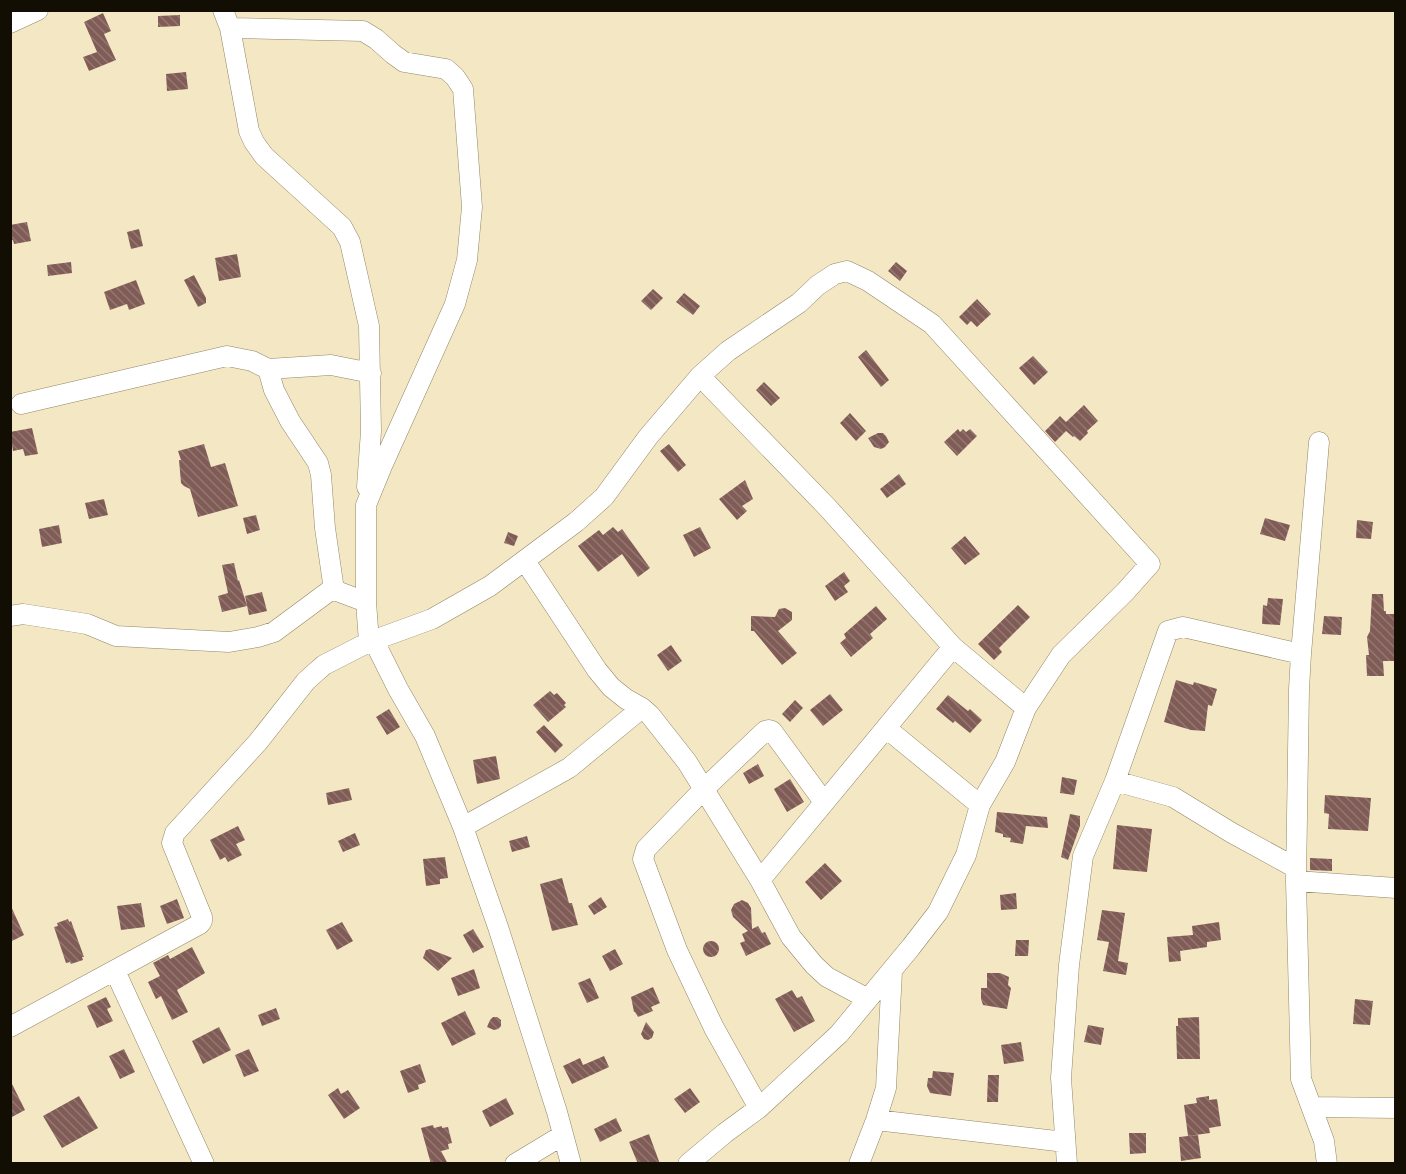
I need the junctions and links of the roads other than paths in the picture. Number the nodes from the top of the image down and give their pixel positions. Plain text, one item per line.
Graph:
1 (38, 10) edge
2 (226, 19) edge
3 (10, 23) edge
4 (268, 369) junction
5 (371, 373) junction
6 (700, 376) junction
7 (21, 404) dead end
8 (1319, 442) dead end
9 (366, 505) junction
10 (525, 561) junction
11 (334, 590) junction
12 (366, 602) junction
13 (10, 616) edge
14 (372, 642) junction
15 (953, 647) junction
16 (1301, 654) junction
17 (642, 708) junction
18 (1026, 708) junction
19 (886, 728) junction
20 (1115, 781) junction
21 (704, 789) junction
22 (825, 802) junction
23 (980, 805) junction
24 (463, 827) junction
25 (1296, 875) junction
26 (760, 880) junction
27 (1395, 888) edge
28 (115, 971) junction
29 (892, 971) junction
30 (868, 999) junction
31 (10, 1027) edge
32 (1312, 1107) junction
33 (759, 1108) junction
34 (1395, 1108) edge
35 (876, 1120) junction
36 (562, 1135) junction
37 (1065, 1142) junction
38 (204, 1164) edge
39 (515, 1164) edge
40 (571, 1164) edge
41 (688, 1164) edge
42 (859, 1164) edge
43 (1067, 1164) edge
44 (1327, 1164) edge

1 - 3 street
2 - 5 street
2 - 9 street
4 - 5 street
4 - 7 street
4 - 11 street
5 - 9 street
6 - 10 street
6 - 15 street
6 - 18 street
8 - 16 street
9 - 12 street
10 - 14 street
10 - 17 street
11 - 12 street
11 - 13 street
12 - 14 street
14 - 24 street
14 - 28 street
15 - 18 street
15 - 19 street
16 - 20 street
16 - 25 street
17 - 21 street
17 - 24 street
18 - 23 street
19 - 22 street
19 - 23 street
20 - 25 street
20 - 37 street
21 - 22 street
21 - 26 street
21 - 33 street
22 - 26 street
23 - 29 street
24 - 36 street
25 - 27 street
25 - 32 street
26 - 30 street
28 - 31 street
28 - 38 street
29 - 30 street
29 - 35 street
30 - 33 street
32 - 34 street
32 - 44 street
33 - 41 street
35 - 37 street
35 - 42 street
36 - 39 street
36 - 40 street
37 - 43 street

